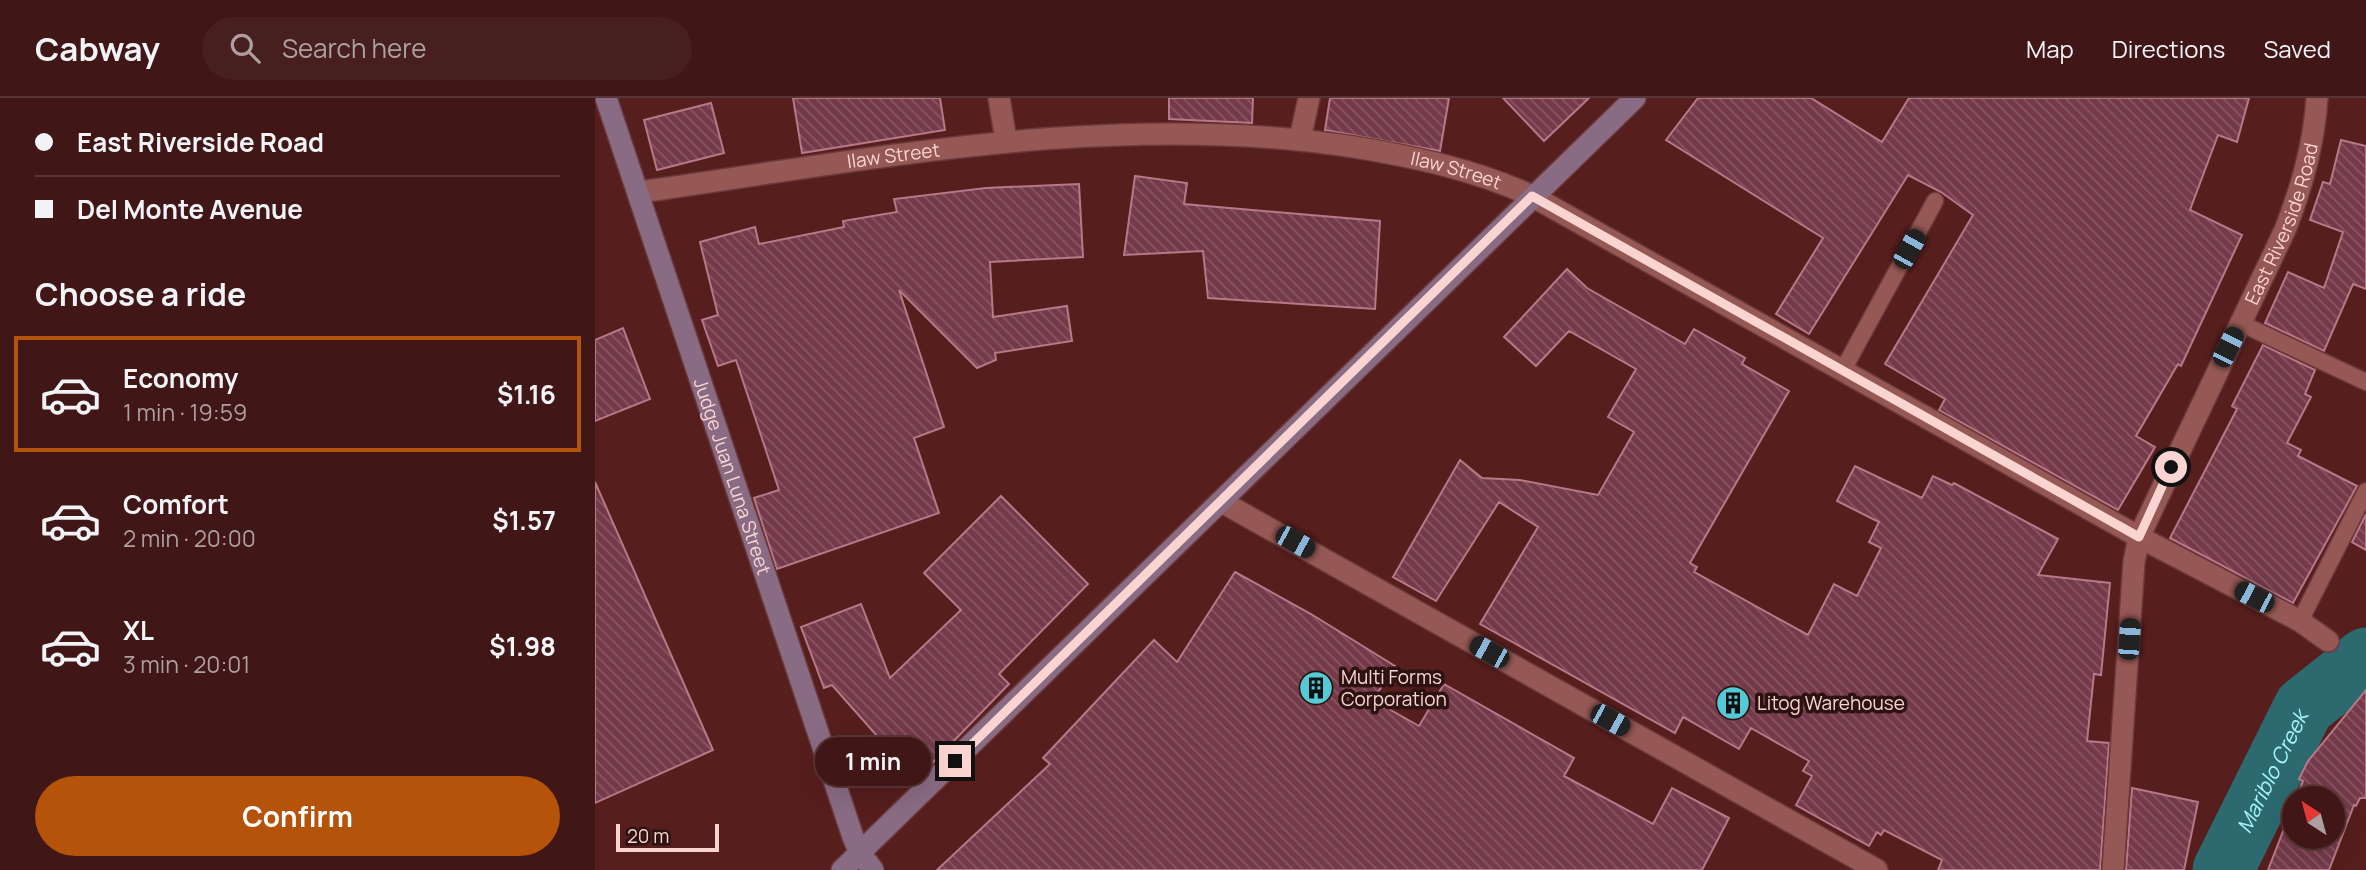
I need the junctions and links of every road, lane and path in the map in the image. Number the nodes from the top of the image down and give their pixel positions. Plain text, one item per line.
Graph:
1 (606, 98) edge
2 (999, 98) edge
3 (1308, 98) edge
4 (1635, 98) edge
5 (2317, 98) edge
6 (1300, 139) junction
7 (1006, 140) junction
8 (639, 192) junction
9 (1532, 196) junction
10 (1935, 201) dead end
11 (2240, 323) junction
12 (1843, 370) junction
13 (2366, 382) edge
14 (2366, 491) edge
15 (1222, 502) junction
16 (2139, 537) junction
17 (2300, 621) junction
18 (2328, 640) dead end
19 (866, 861) edge
20 (842, 870) edge
21 (1877, 870) edge
22 (2113, 870) edge

1 - 8 main road, Judge Juan Luna Street
2 - 7 street
3 - 6 street
4 - 9 main road
5 - 11 street, East Riverside Road
6 - 7 street, Ilaw Street
6 - 9 street, Ilaw Street
7 - 8 street, Ilaw Street
8 - 19 main road, Judge Juan Luna Street
9 - 12 street, Ilaw Street
9 - 15 main road
10 - 12 lane
11 - 13 lane
11 - 16 street, East Riverside Road
12 - 16 street, Ilaw Street
14 - 17 lane
15 - 19 main road
15 - 21 street
16 - 17 street, Ilaw Street
16 - 22 street, East Riverside Road
17 - 18 street, Ilaw Street
19 - 20 main road

